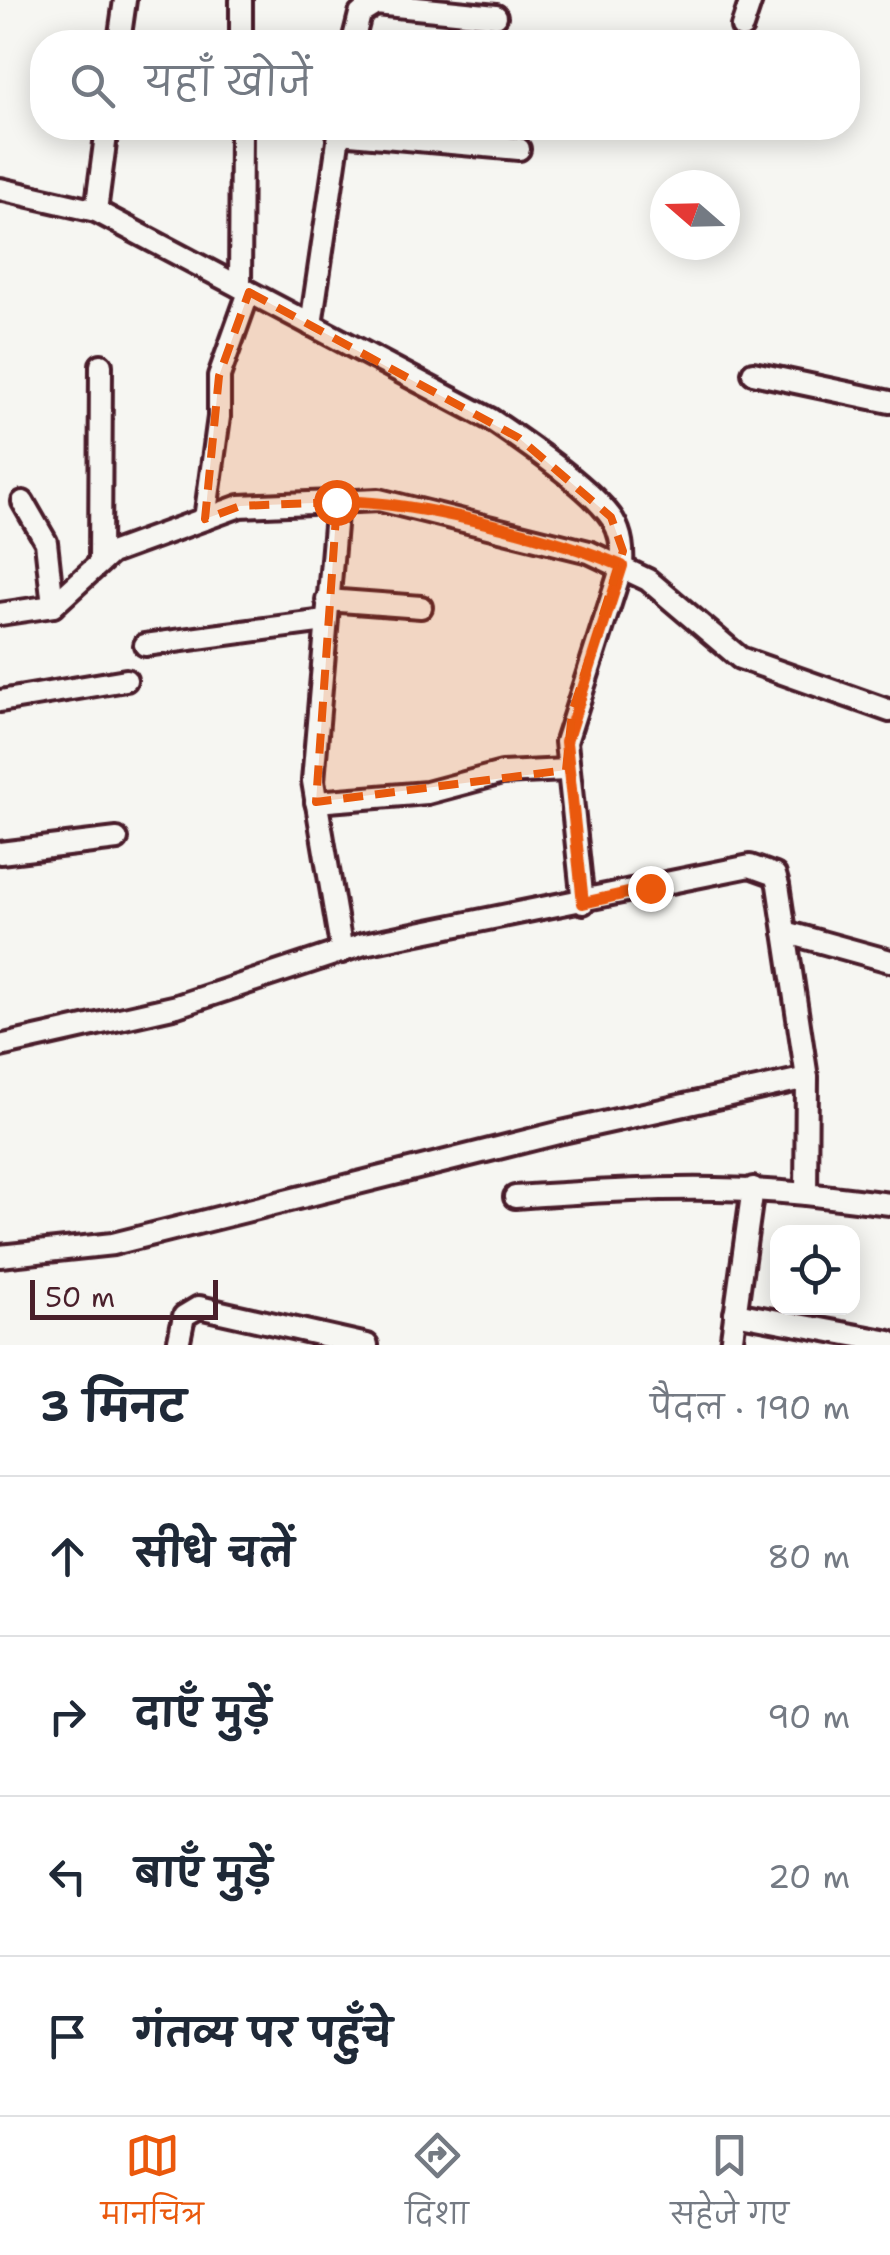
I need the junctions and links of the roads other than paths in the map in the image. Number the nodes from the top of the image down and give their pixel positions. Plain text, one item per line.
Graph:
1 (125, 0) edge
2 (242, 0) edge
3 (751, 0) edge
4 (496, 16) dead end
5 (742, 27) dead end
6 (121, 30) edge
7 (241, 30) edge
8 (356, 30) edge
9 (106, 140) edge
10 (241, 140) edge
11 (339, 140) edge
12 (434, 140) edge
13 (519, 149) dead end
14 (0, 189) edge
15 (96, 211) junction
16 (244, 290) junction
17 (311, 325) junction
18 (102, 366) dead end
19 (753, 373) dead end
20 (890, 402) edge
21 (23, 502) dead end
22 (336, 502) junction
23 (205, 519) junction
24 (100, 562) junction
25 (622, 566) junction
26 (52, 606) junction
27 (421, 606) dead end
28 (326, 611) junction
29 (0, 614) edge
30 (145, 645) dead end
31 (126, 680) dead end
32 (0, 701) edge
33 (890, 711) edge
34 (566, 770) junction
35 (316, 802) junction
36 (117, 840) dead end
37 (0, 853) edge
38 (583, 903) junction
39 (785, 932) junction
40 (342, 952) junction
41 (890, 961) edge
42 (0, 1046) edge
43 (807, 1078) junction
44 (752, 1188) junction
45 (806, 1194) junction
46 (515, 1197) dead end
47 (890, 1204) edge
48 (0, 1256) edge
49 (735, 1313) junction
50 (890, 1342) edge
51 (178, 1345) edge
52 (367, 1345) edge
53 (731, 1345) edge

1 - 6 street
2 - 7 street
3 - 5 street
4 - 8 street
9 - 15 street
10 - 16 street
11 - 17 street
12 - 13 street
14 - 15 street
15 - 16 street
16 - 17 street
16 - 23 street
17 - 25 street
18 - 24 street
19 - 20 street
21 - 26 street
22 - 23 street
22 - 25 street
22 - 28 street
23 - 24 street
24 - 26 street
25 - 33 street
25 - 34 street
26 - 29 street
27 - 28 street
28 - 30 street
28 - 35 street
31 - 32 street
34 - 35 street
34 - 38 street
35 - 40 street
36 - 37 street
38 - 39 street
38 - 40 street
39 - 41 street
39 - 43 street
40 - 42 street
43 - 45 street
43 - 48 street
44 - 45 street
44 - 46 street
44 - 49 street
45 - 47 street
49 - 50 street
49 - 53 street
51 - 52 street

